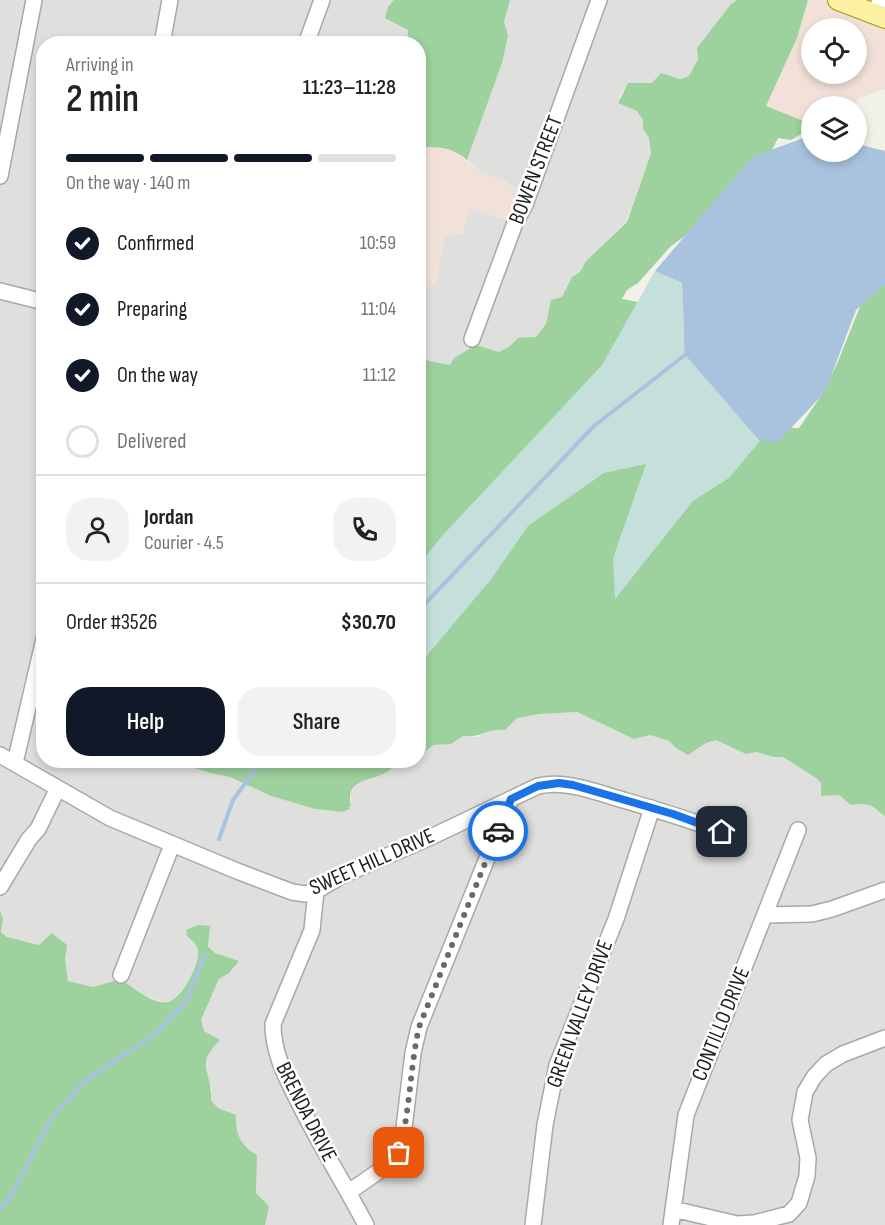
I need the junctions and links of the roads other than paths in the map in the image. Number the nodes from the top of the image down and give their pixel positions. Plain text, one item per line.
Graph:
1 (34, 0) edge
2 (170, 0) edge
3 (322, 0) edge
4 (598, 0) edge
5 (838, 0) edge
6 (880, 11) edge
7 (163, 36) edge
8 (309, 36) edge
9 (0, 176) edge
10 (0, 291) edge
11 (36, 300) edge
12 (472, 339) dead end
13 (36, 673) edge
14 (0, 755) edge
15 (15, 763) junction
16 (58, 788) junction
17 (511, 799) junction
18 (652, 808) junction
19 (798, 830) dead end
20 (722, 832) dead end
21 (172, 845) junction
22 (0, 887) edge
23 (885, 890) edge
24 (316, 891) junction
25 (765, 915) junction
26 (121, 975) dead end
27 (885, 1038) edge
28 (349, 1192) junction
29 (673, 1209) junction
30 (366, 1225) edge
31 (532, 1225) edge
32 (671, 1225) edge

1 - 9 street
2 - 7 street
3 - 8 street
4 - 12 street, BOWEN STREET
5 - 6 main road
10 - 11 street
13 - 15 street
14 - 15 street, SWEET HILL DRIVE
15 - 16 street, SWEET HILL DRIVE
16 - 21 street, SWEET HILL DRIVE
16 - 22 street
17 - 18 street, SWEET HILL DRIVE
17 - 24 street, SWEET HILL DRIVE
17 - 28 street
18 - 20 street, SWEET HILL DRIVE
18 - 31 street, GREEN VALLEY DRIVE
19 - 25 street, CONTILLO DRIVE
21 - 24 street, SWEET HILL DRIVE
21 - 26 street
23 - 25 street
24 - 28 street, BRENDA DRIVE
25 - 29 street, CONTILLO DRIVE
27 - 29 street
28 - 30 street, BRENDA DRIVE
29 - 32 street, CONTILLO DRIVE

